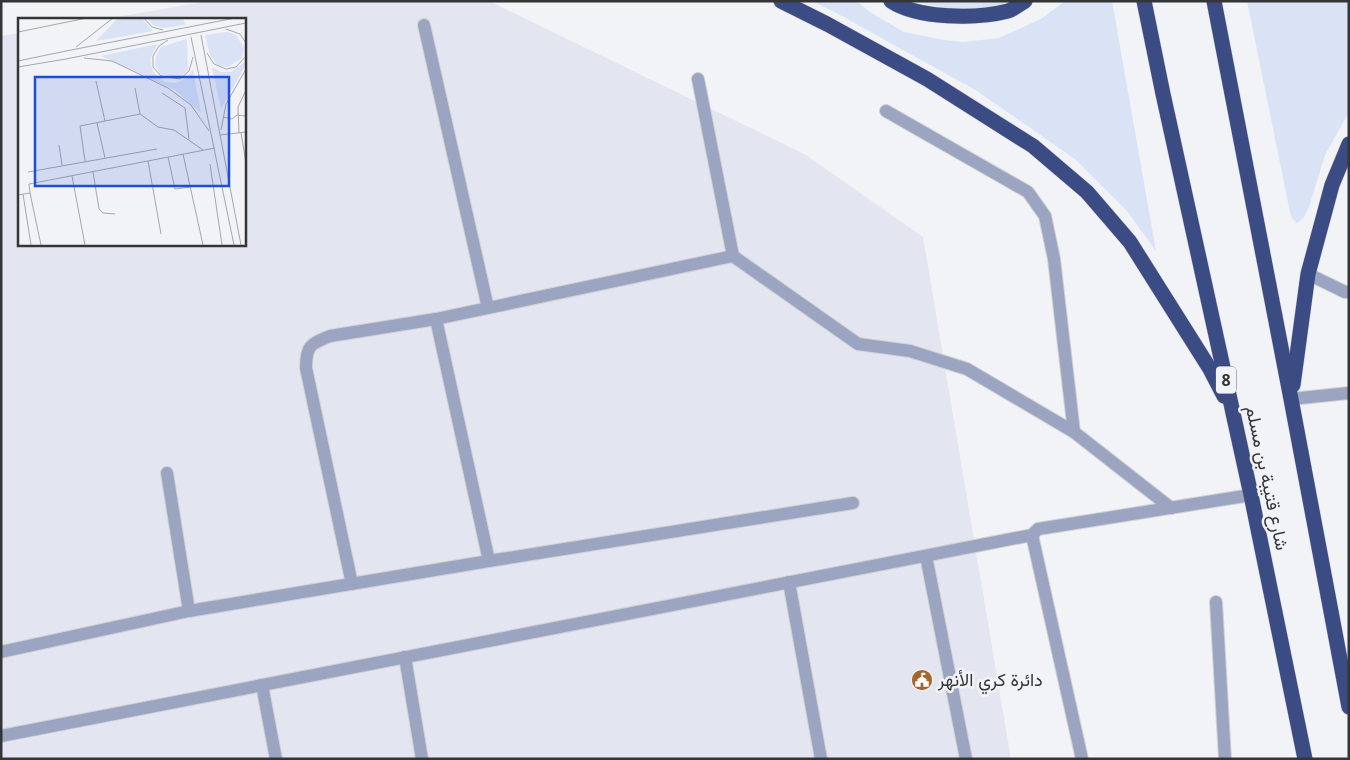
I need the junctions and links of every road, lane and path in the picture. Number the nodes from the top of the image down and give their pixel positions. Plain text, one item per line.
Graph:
1 (781, 1) edge
2 (1025, 1) edge
3 (1144, 1) edge
4 (1214, 1) edge
5 (894, 3) edge
6 (424, 25) dead end
7 (698, 79) dead end
8 (886, 111) dead end
9 (1349, 144) edge
10 (733, 256) junction
11 (1308, 274) junction
12 (1349, 292) edge
13 (488, 308) junction
14 (436, 318) junction
15 (1349, 393) edge
16 (1291, 399) junction
17 (1234, 413) junction
18 (1074, 432) junction
19 (167, 473) dead end
20 (1251, 495) junction
21 (853, 503) dead end
22 (1171, 508) junction
23 (1032, 535) junction
24 (926, 556) junction
25 (490, 561) junction
26 (788, 582) junction
27 (352, 584) junction
28 (1216, 602) dead end
29 (189, 611) junction
30 (1, 652) edge
31 (405, 657) junction
32 (262, 685) junction
33 (1349, 707) edge
34 (1, 736) edge
35 (276, 759) edge
36 (422, 759) edge
37 (821, 759) edge
38 (966, 759) edge
39 (1082, 759) edge
40 (1225, 759) edge
41 (1305, 759) edge

1 - 17 highway
2 - 5 highway
3 - 17 highway, شارع قتيبة بن مسلم / 8
4 - 16 highway, شارع قتيبة بن مسلم
6 - 13 street
7 - 10 street
8 - 18 street
9 - 11 highway
10 - 13 street
10 - 18 street
11 - 12 street
11 - 16 highway
13 - 14 street
14 - 25 street
14 - 27 street
15 - 16 street
16 - 33 highway, شارع قتيبة بن مسلم
17 - 20 highway, شارع قتيبة بن مسلم / 8
18 - 22 street
19 - 29 street
20 - 22 street
20 - 41 highway, شارع قتيبة بن مسلم / 8
21 - 25 street
22 - 23 street
23 - 24 street
23 - 39 street
24 - 26 street
24 - 38 street
25 - 27 street
26 - 31 street
26 - 37 street
27 - 29 street
28 - 40 street
29 - 30 street
31 - 32 street
31 - 36 street
32 - 34 street
32 - 35 street

